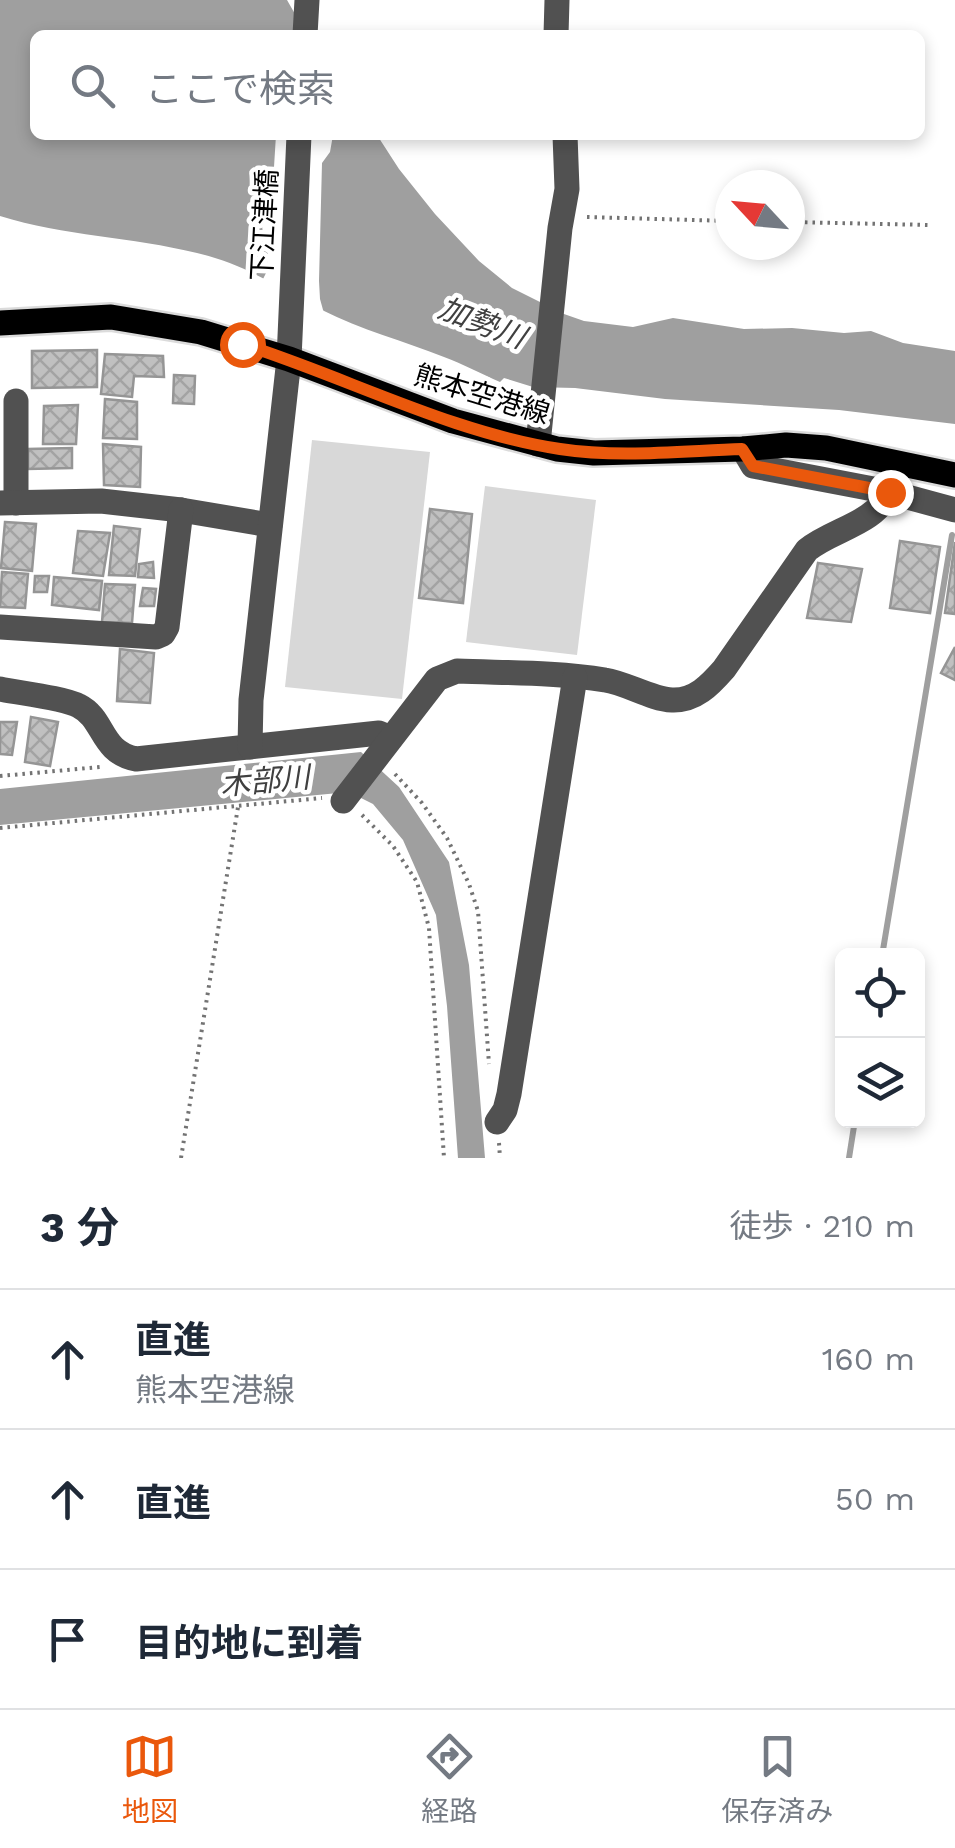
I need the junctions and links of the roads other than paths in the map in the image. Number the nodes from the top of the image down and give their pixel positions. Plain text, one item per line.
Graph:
1 (307, 0) edge
2 (558, 0) edge
3 (305, 30) edge
4 (556, 30) edge
5 (299, 140) edge
6 (565, 140) edge
7 (0, 322) edge
8 (289, 359) junction
9 (16, 401) dead end
10 (539, 433) junction
11 (742, 449) junction
12 (955, 475) edge
13 (890, 492) junction
14 (8, 502) edge
15 (181, 510) junction
16 (955, 510) edge
17 (270, 524) junction
18 (0, 627) edge
19 (575, 677) junction
20 (0, 689) edge
21 (250, 747) junction
22 (382, 751) junction
23 (344, 800) road end
24 (497, 1122) road end

1 - 3 street
2 - 4 street
5 - 8 street, 下江津橋
6 - 10 street
7 - 8 main road, 熊本空港線
8 - 10 main road, 熊本空港線
8 - 17 street, 下江津橋
9 - 14 street
10 - 11 main road, 熊本空港線
11 - 12 main road, 熊本空港線
11 - 13 street
13 - 16 street
13 - 19 street
14 - 15 street
15 - 17 street
15 - 18 street
17 - 21 street, 下江津橋
19 - 22 street
19 - 24 street
20 - 21 street
21 - 22 street
22 - 23 street

